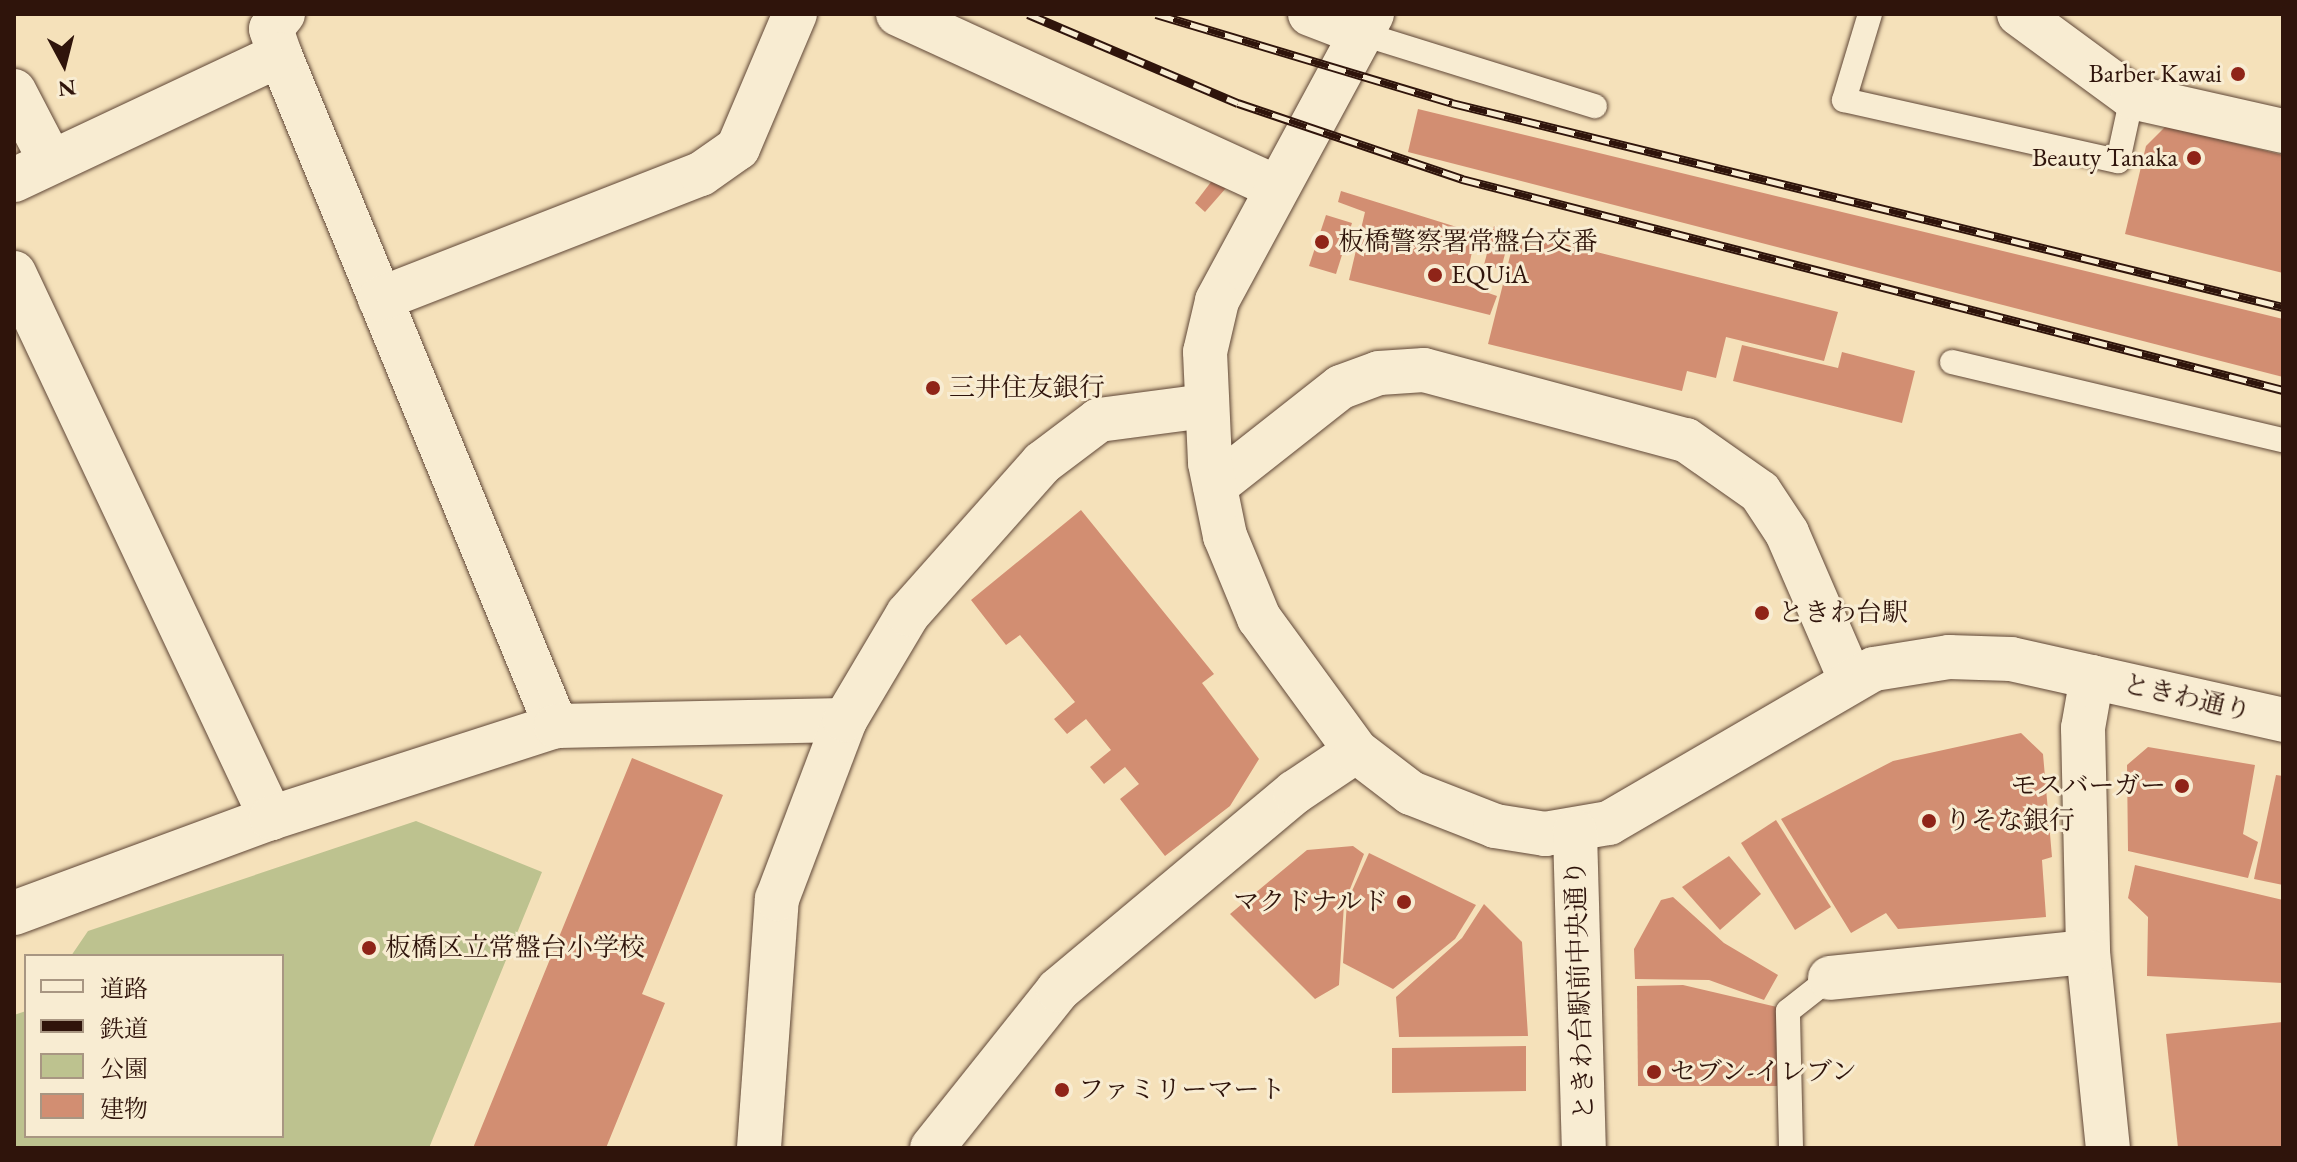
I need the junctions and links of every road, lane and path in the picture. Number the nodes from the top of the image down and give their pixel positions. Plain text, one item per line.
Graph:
1 (795, 14) edge
2 (898, 14) edge
3 (1310, 14) edge
4 (1870, 14) edge
5 (2019, 14) edge
6 (1366, 23) edge
7 (282, 34) edge
8 (14, 91) edge
9 (2132, 97) junction
10 (1595, 106) dead end
11 (2283, 131) edge
12 (33, 171) edge
13 (1275, 187) junction
14 (14, 273) edge
15 (380, 299) junction
16 (1952, 362) dead end
17 (1205, 406) junction
18 (2283, 440) edge
19 (1215, 486) junction
20 (2092, 677) junction
21 (1851, 681) junction
22 (845, 720) junction
23 (2283, 720) edge
24 (556, 726) junction
25 (1356, 751) junction
26 (271, 818) junction
27 (1575, 832) junction
28 (14, 913) edge
29 (2088, 952) junction
30 (1830, 978) joint
31 (933, 1147) edge
32 (759, 1148) edge
33 (1584, 1148) edge
34 (1791, 1148) edge
35 (2108, 1148) edge

1 - 15 street
2 - 13 street
3 - 6 street
4 - 9 lane
5 - 9 street
6 - 10 lane
6 - 13 street
7 - 12 street
7 - 15 street
8 - 12 street
9 - 11 street
13 - 17 street
14 - 26 street
15 - 24 street
16 - 18 lane
17 - 19 street
17 - 22 street
19 - 21 street
19 - 25 street
20 - 21 street, ときわ通り
20 - 23 street, ときわ通り
20 - 29 street
21 - 27 street, ときわ通り
22 - 24 street
22 - 32 street
24 - 26 street
25 - 27 street
25 - 31 street
26 - 28 street
27 - 33 street, ときわ台駅前中央通り
29 - 30 street
29 - 35 street
30 - 34 lane

